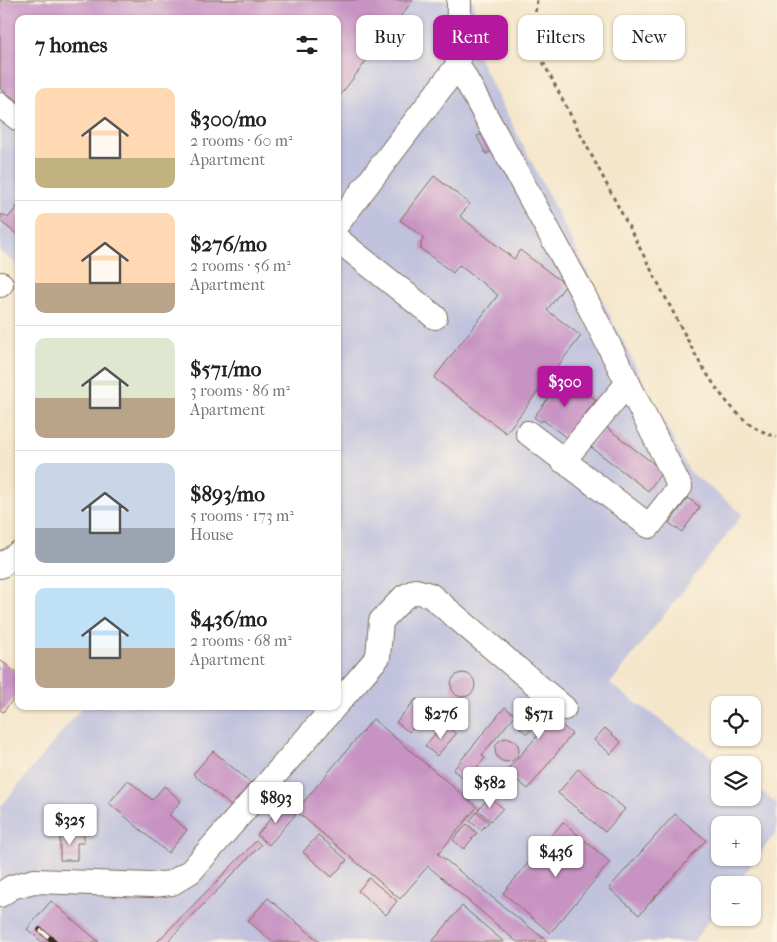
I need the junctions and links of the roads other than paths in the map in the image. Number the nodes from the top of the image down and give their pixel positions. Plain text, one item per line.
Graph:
1 (457, 2) edge
2 (458, 65) junction
3 (0, 105) edge
4 (15, 116) edge
5 (341, 220) edge
6 (341, 242) edge
7 (435, 317) dead end
8 (628, 383) junction
9 (528, 434) dead end
10 (563, 460) junction
11 (15, 556) edge
12 (0, 566) edge
13 (341, 700) edge
14 (564, 708) dead end
15 (332, 710) edge
16 (0, 895) edge

1 - 2 lane
2 - 5 lane
2 - 8 lane
3 - 4 lane
6 - 7 lane
8 - 10 lane
8 - 10 lane
9 - 10 lane
11 - 12 lane
13 - 14 lane
15 - 16 lane

